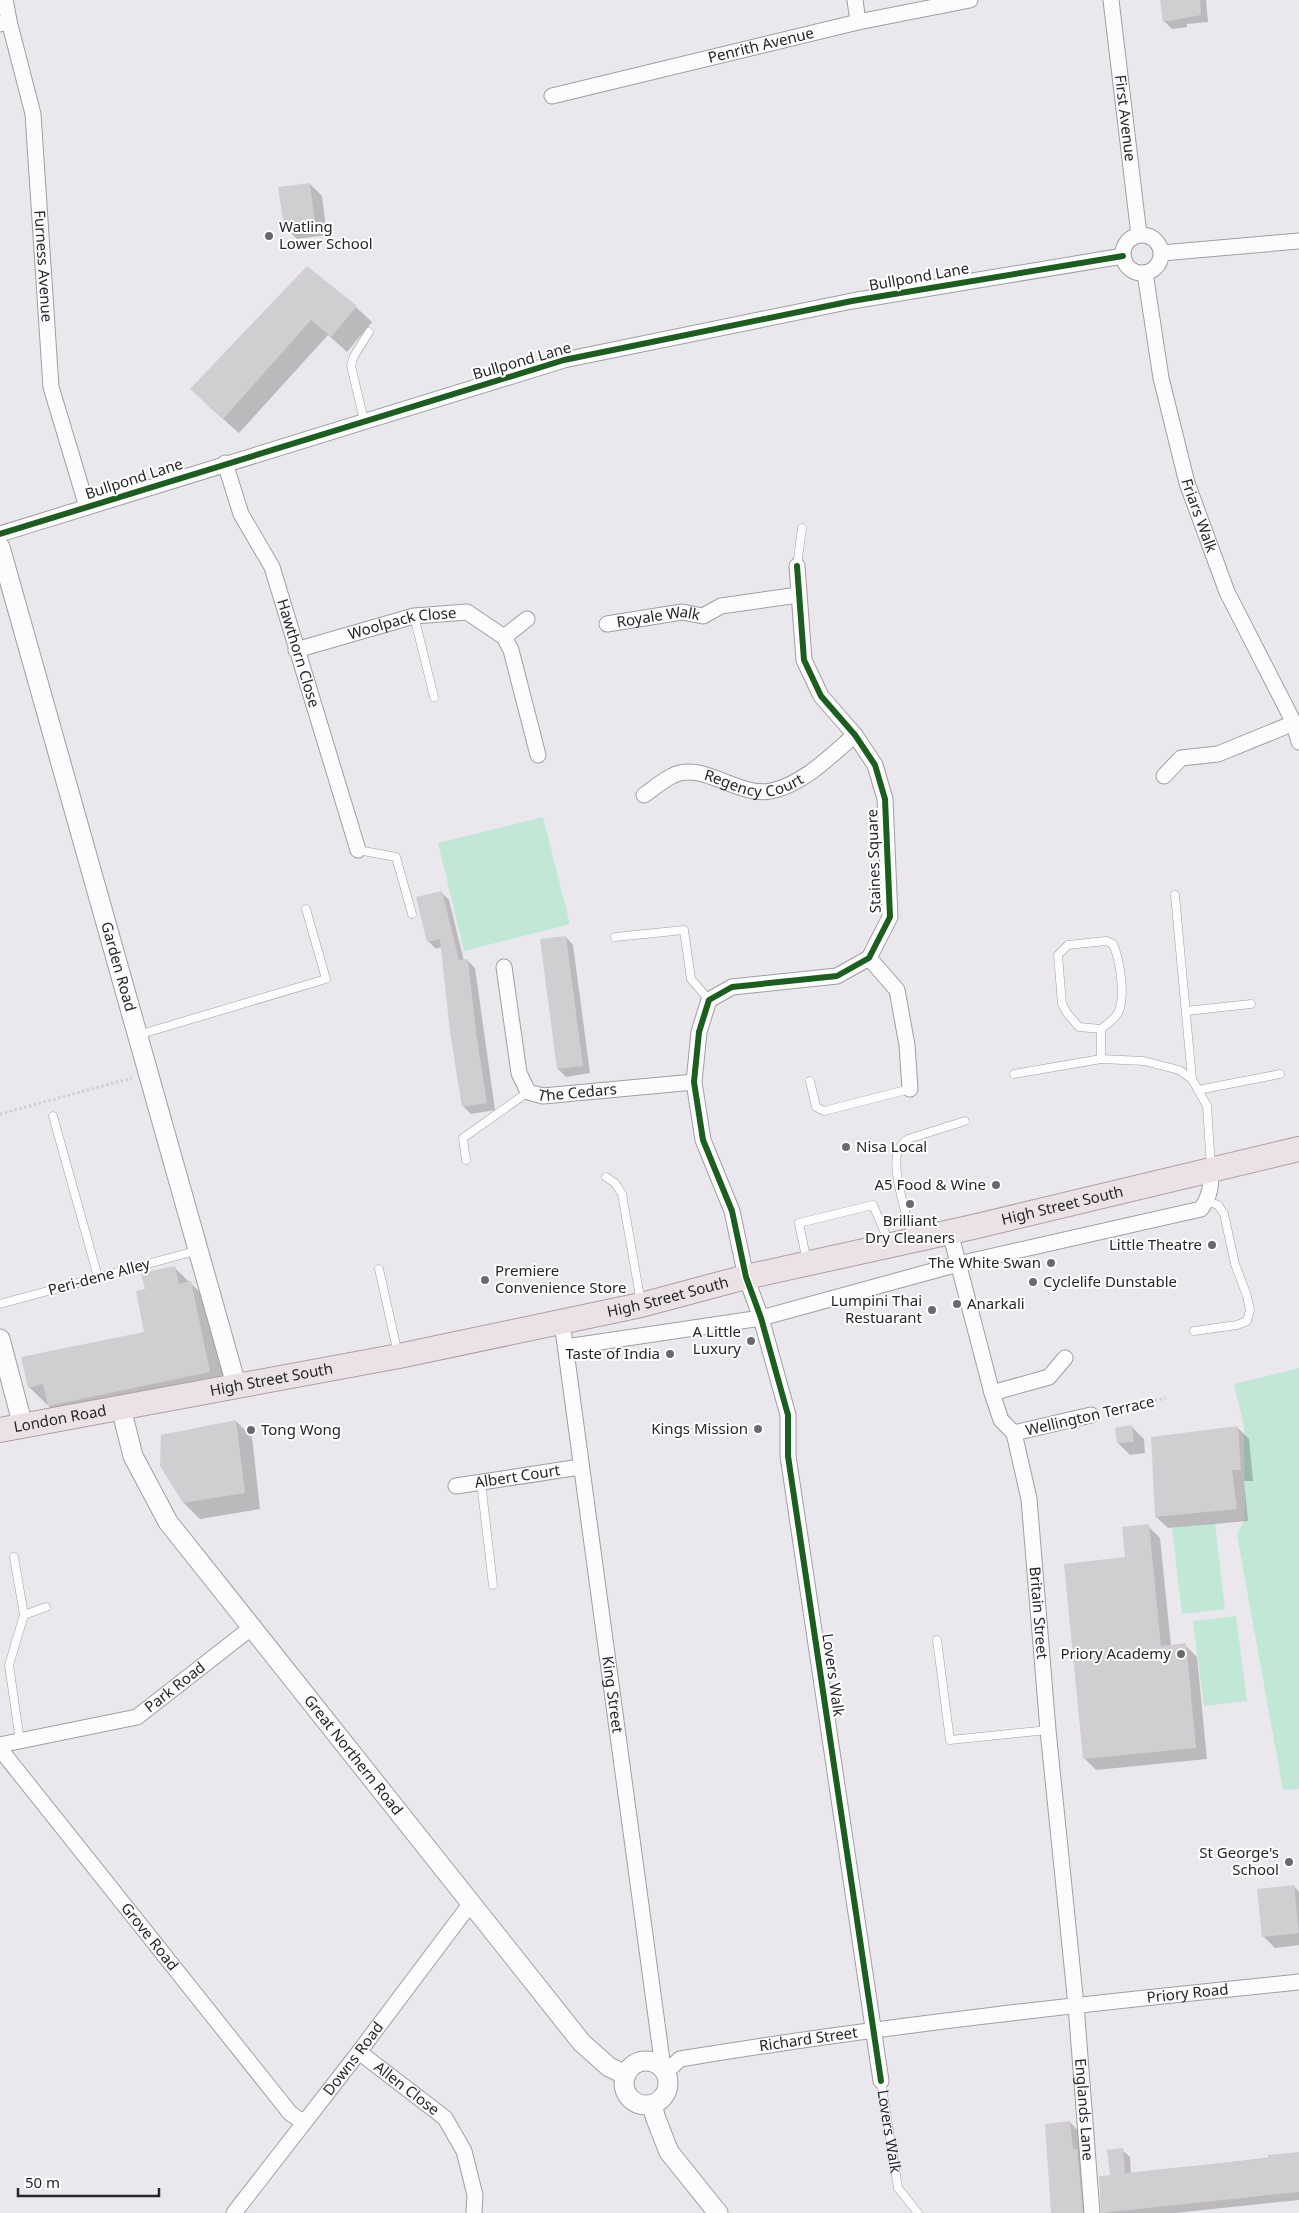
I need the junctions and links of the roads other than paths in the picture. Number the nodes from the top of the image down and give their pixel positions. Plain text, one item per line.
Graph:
1 (855, 0) edge
2 (970, 0) edge
3 (1111, 0) edge
4 (6, 4) dead end
5 (5, 22) edge
6 (858, 22) junction
7 (552, 96) dead end
8 (1139, 235) junction
9 (1299, 242) edge
10 (1162, 253) junction
11 (1123, 256) junction
12 (1145, 273) junction
13 (369, 332) dead end
14 (364, 420) junction
15 (225, 463) junction
16 (88, 507) junction
17 (802, 528) dead end
18 (0, 534) edge
19 (0, 547) edge
20 (796, 566) joint
21 (798, 595) junction
22 (414, 616) junction
23 (527, 619) dead end
24 (607, 624) dead end
25 (504, 636) junction
26 (296, 650) junction
27 (434, 697) dead end
28 (1294, 723) junction
29 (855, 734) junction
30 (1299, 742) edge
31 (538, 755) dead end
32 (1164, 776) dead end
33 (644, 795) dead end
34 (358, 850) joint
35 (1175, 895) dead end
36 (306, 909) dead end
37 (412, 914) dead end
38 (615, 937) dead end
39 (869, 958) junction
40 (504, 968) dead end
41 (709, 1000) junction
42 (1251, 1004) dead end
43 (1186, 1011) junction
44 (1101, 1029) junction
45 (138, 1035) junction
46 (1101, 1059) junction
47 (1014, 1074) dead end
48 (1280, 1074) dead end
49 (1192, 1079) junction
50 (810, 1081) dead end
51 (694, 1082) junction
52 (910, 1089) joint
53 (1198, 1090) junction
54 (528, 1092) junction
55 (53, 1116) dead end
56 (965, 1121) dead end
57 (1299, 1149) edge
58 (466, 1160) dead end
59 (1211, 1171) junction
60 (606, 1177) dead end
61 (1206, 1201) junction
62 (950, 1232) junction
63 (902, 1243) junction
64 (199, 1250) junction
65 (808, 1264) junction
66 (958, 1264) junction
67 (379, 1269) dead end
68 (746, 1277) junction
69 (98, 1278) junction
70 (0, 1304) edge
71 (641, 1305) junction
72 (761, 1318) junction
73 (562, 1322) junction
74 (1194, 1331) dead end
75 (0, 1339) edge
76 (566, 1347) junction
77 (399, 1356) junction
78 (1065, 1358) dead end
79 (237, 1388) junction
80 (992, 1393) junction
81 (122, 1408) junction
82 (1091, 1415) road end
83 (23, 1426) junction
84 (0, 1430) edge
85 (1014, 1433) junction
86 (580, 1467) junction
87 (481, 1482) junction
88 (456, 1486) dead end
89 (14, 1557) dead end
90 (493, 1585) dead end
91 (46, 1607) dead end
92 (24, 1615) junction
93 (250, 1628) junction
94 (937, 1640) dead end
95 (1048, 1730) junction
96 (20, 1741) junction
97 (0, 1747) edge
98 (470, 1903) junction
99 (1299, 1982) edge
100 (1076, 2005) junction
101 (872, 2030) junction
102 (359, 2052) junction
103 (664, 2070) junction
104 (626, 2075) junction
105 (881, 2081) joint
106 (652, 2105) junction
107 (303, 2122) junction
108 (234, 2213) edge
109 (474, 2213) edge
110 (718, 2213) edge
111 (918, 2213) edge
112 (1092, 2213) edge

1 - 6 street
2 - 6 street, Penrith Avenue
3 - 8 street, First Avenue
4 - 5 street, Furness Avenue
5 - 16 street, Furness Avenue
6 - 7 street, Penrith Avenue
8 - 10 street
8 - 11 street
9 - 10 street
10 - 12 street
11 - 12 street
11 - 14 street, Bullpond Lane
12 - 28 street, Friars Walk
13 - 14 lane
14 - 15 street, Bullpond Lane
15 - 16 street, Bullpond Lane
15 - 26 street, Hawthorn Close
16 - 18 street, Bullpond Lane
17 - 20 lane
19 - 45 street, Garden Road
20 - 21 street, Staines Square
21 - 24 street, Royale Walk
21 - 29 street, Staines Square
22 - 25 street, Woolpack Close
22 - 26 street, Woolpack Close
22 - 27 lane
23 - 25 street
25 - 31 street
26 - 34 street, Hawthorn Close
28 - 30 street, Friars Walk
28 - 32 street
29 - 33 street, Regency Court
29 - 39 street, Staines Square
34 - 37 lane
35 - 43 lane
36 - 45 lane
38 - 41 lane
39 - 41 street
39 - 52 street
40 - 54 street, The Cedars
41 - 51 street
42 - 43 lane
43 - 49 lane
44 - 44 lane
44 - 46 lane
45 - 64 street, Garden Road
46 - 47 lane
46 - 49 lane
48 - 53 lane
49 - 53 lane
50 - 52 lane
51 - 54 street, The Cedars
51 - 68 street
53 - 59 lane
54 - 58 lane
55 - 69 lane
56 - 63 lane
57 - 59 main road, High Street South
59 - 61 street
59 - 62 main road, High Street South
60 - 71 lane
61 - 66 street
61 - 74 lane
62 - 63 main road, High Street South
62 - 66 street, Britain Street
63 - 65 main road, High Street South
63 - 65 lane
64 - 69 lane, Peri-dene Alley
64 - 79 street, Garden Road
65 - 68 main road, High Street South
66 - 72 street
66 - 80 street, Britain Street
67 - 77 lane
68 - 71 main road, High Street South
68 - 72 street, Lovers Walk
69 - 70 lane, Peri-dene Alley
71 - 73 main road, High Street South
72 - 76 street
72 - 101 street, Lovers Walk
73 - 76 street, King Street
73 - 77 main road, High Street South
75 - 83 street
76 - 86 street, King Street
77 - 79 main road, High Street South
78 - 80 street
79 - 81 main road, High Street South
80 - 85 street, Britain Street
81 - 83 main road, London Road
81 - 93 street, Great Northern Road
82 - 85 street, Wellington Terrace
83 - 84 main road, London Road
85 - 95 street, Britain Street
86 - 87 street, Albert Court
86 - 103 street, King Street
87 - 88 street, Albert Court
87 - 90 lane
89 - 92 lane
91 - 92 lane
92 - 96 lane
93 - 96 street, Park Road
93 - 98 street, Great Northern Road
94 - 95 lane
95 - 100 street, Britain Street
96 - 97 street, Park Road
97 - 107 street, Grove Road
98 - 102 street, Downs Road
98 - 104 street, Great Northern Road
99 - 100 street, Priory Road
100 - 101 street, Richard Street
100 - 112 street, Englands Lane
101 - 103 street, Richard Street
101 - 105 street, Lovers Walk
102 - 107 street, Downs Road
102 - 109 street, Allen Close
103 - 104 street
103 - 106 street
104 - 106 street
105 - 111 lane, Lovers Walk
106 - 110 street
107 - 108 street, Downs Road

